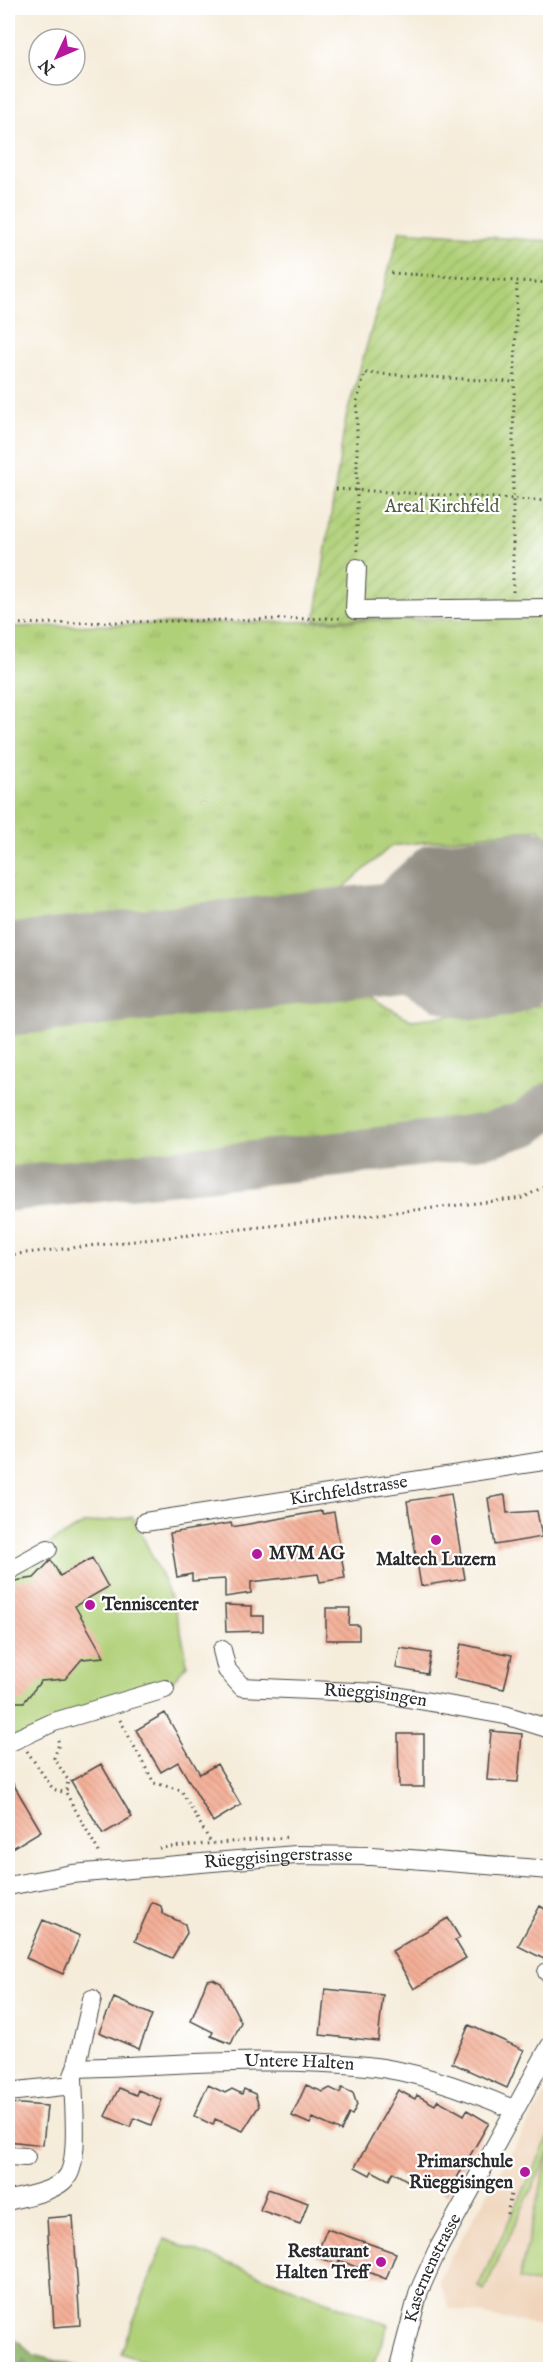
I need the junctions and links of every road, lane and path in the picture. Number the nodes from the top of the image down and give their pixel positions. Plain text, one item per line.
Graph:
1 (391, 273) dead end
2 (518, 281) junction
3 (550, 283) edge
4 (514, 382) junction
5 (336, 489) dead end
6 (358, 490) junction
7 (512, 499) junction
8 (550, 501) edge
9 (357, 568) joint
10 (550, 608) edge
11 (514, 609) junction
12 (349, 618) dead end
13 (8, 624) edge
14 (550, 1183) edge
15 (8, 1255) edge
16 (550, 1460) edge
17 (145, 1522) dead end
18 (48, 1549) dead end
19 (8, 1571) edge
20 (222, 1650) dead end
21 (165, 1689) dead end
22 (115, 1711) dead end
23 (550, 1729) edge
24 (56, 1737) dead end
25 (15, 1742) edge
26 (66, 1792) junction
27 (211, 1843) dead end
28 (100, 1854) dead end
29 (550, 1870) edge
30 (8, 1886) edge
31 (92, 1999) dead end
32 (550, 2046) edge
33 (74, 2076) junction
34 (45, 2080) dead end
35 (8, 2085) edge
36 (8, 2092) edge
37 (515, 2110) junction
38 (8, 2156) edge
39 (26, 2157) dead end
40 (511, 2194) dead end
41 (8, 2201) edge
42 (507, 2214) dead end
43 (119, 2360) dead end
44 (116, 2370) edge
45 (398, 2370) edge

1 - 2 path
2 - 3 path
2 - 4 path
4 - 6 path
4 - 7 path
5 - 6 path
6 - 7 path
6 - 9 path
7 - 8 path
7 - 11 path
9 - 11 street
10 - 11 street
12 - 13 path
14 - 15 path
16 - 17 street, Kirchfeldstrasse
18 - 19 street
20 - 23 street, Rüeggisingen
21 - 25 street
22 - 27 path
24 - 26 path
25 - 26 path
26 - 28 path
29 - 30 street, Rüeggisingerstrasse
31 - 33 street
32 - 37 street, Kasernenstrasse
33 - 36 street, Untere Halten
33 - 37 street, Untere Halten
33 - 41 street
34 - 35 street
37 - 45 street, Kasernenstrasse
38 - 39 street
40 - 42 path
43 - 44 path

